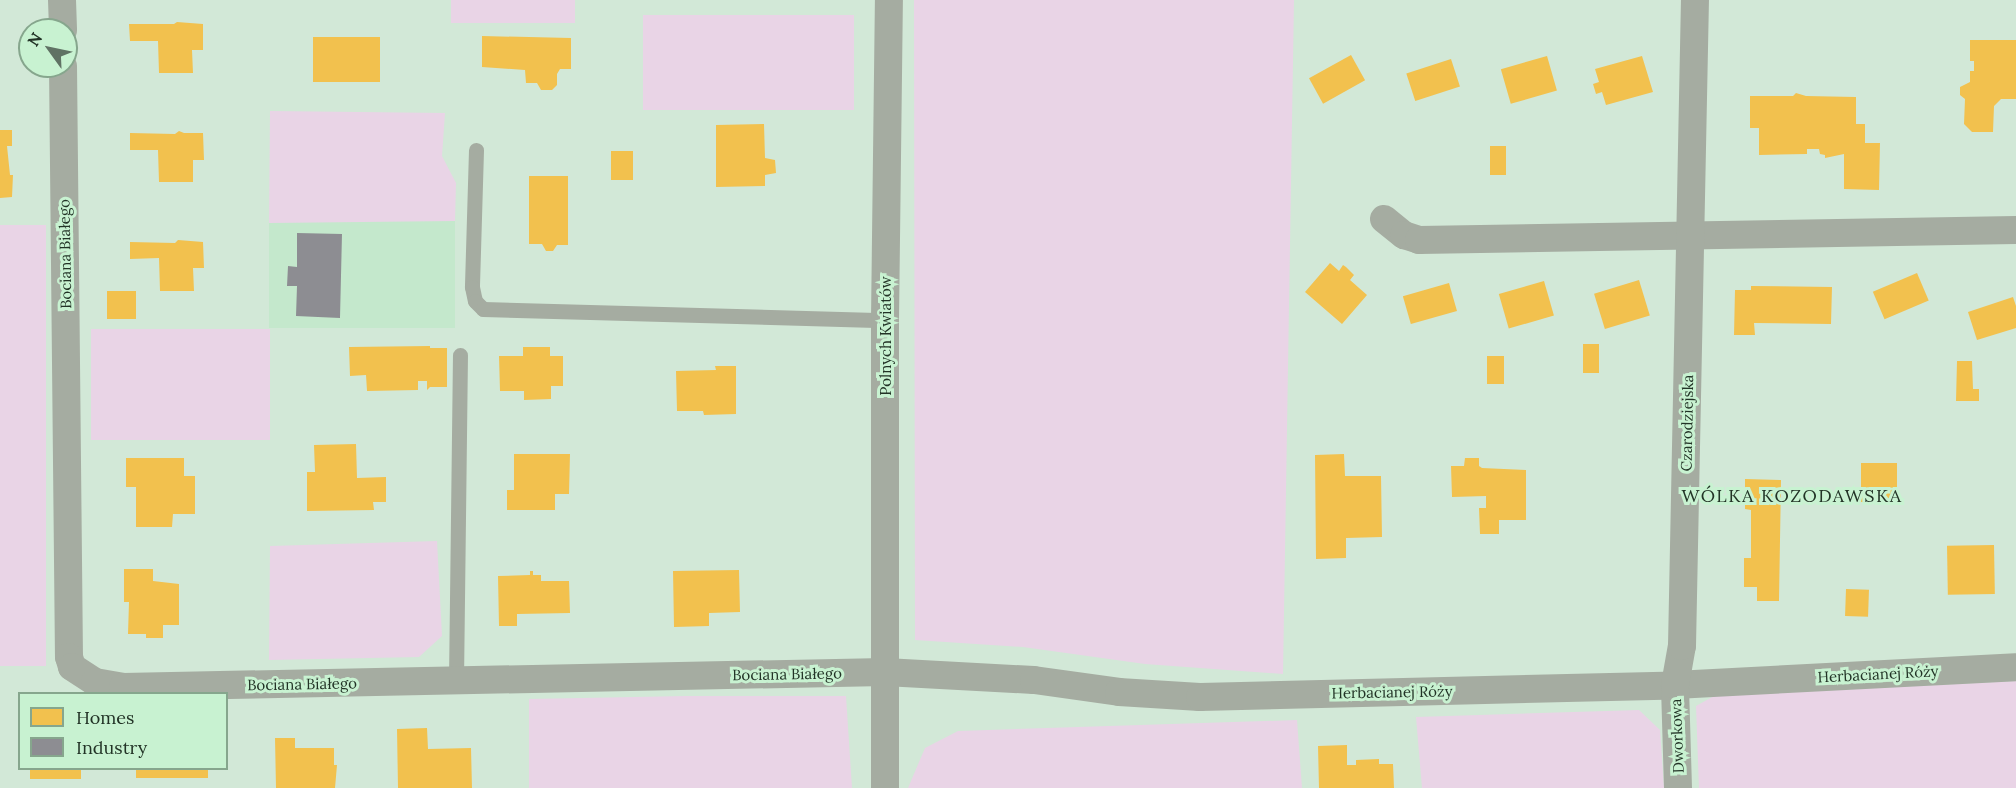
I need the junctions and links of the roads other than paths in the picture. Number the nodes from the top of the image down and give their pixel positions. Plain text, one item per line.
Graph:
1 (62, 0) edge
2 (889, 0) edge
3 (1695, 0) edge
4 (63, 18) edge
5 (63, 78) edge
6 (476, 150) dead end
7 (1384, 219) dead end
8 (2016, 230) edge
9 (1691, 234) junction
10 (885, 320) junction
11 (460, 355) dead end
12 (2016, 667) edge
13 (885, 672) junction
14 (456, 681) junction
15 (1675, 685) junction
16 (885, 788) edge
17 (1678, 788) edge

1 - 4 street
2 - 10 street, Polnych Kwiatów
3 - 9 street, Czarodziejska
5 - 14 street, Bociana Białego
6 - 10 lane
7 - 9 street
8 - 9 street
9 - 15 street, Czarodziejska
10 - 13 street, Polnych Kwiatów
11 - 14 lane
12 - 15 street, Herbacianej Róży
13 - 14 street, Bociana Białego
13 - 15 street, Herbacianej Róży
13 - 16 street
15 - 17 street, Dworkowa

